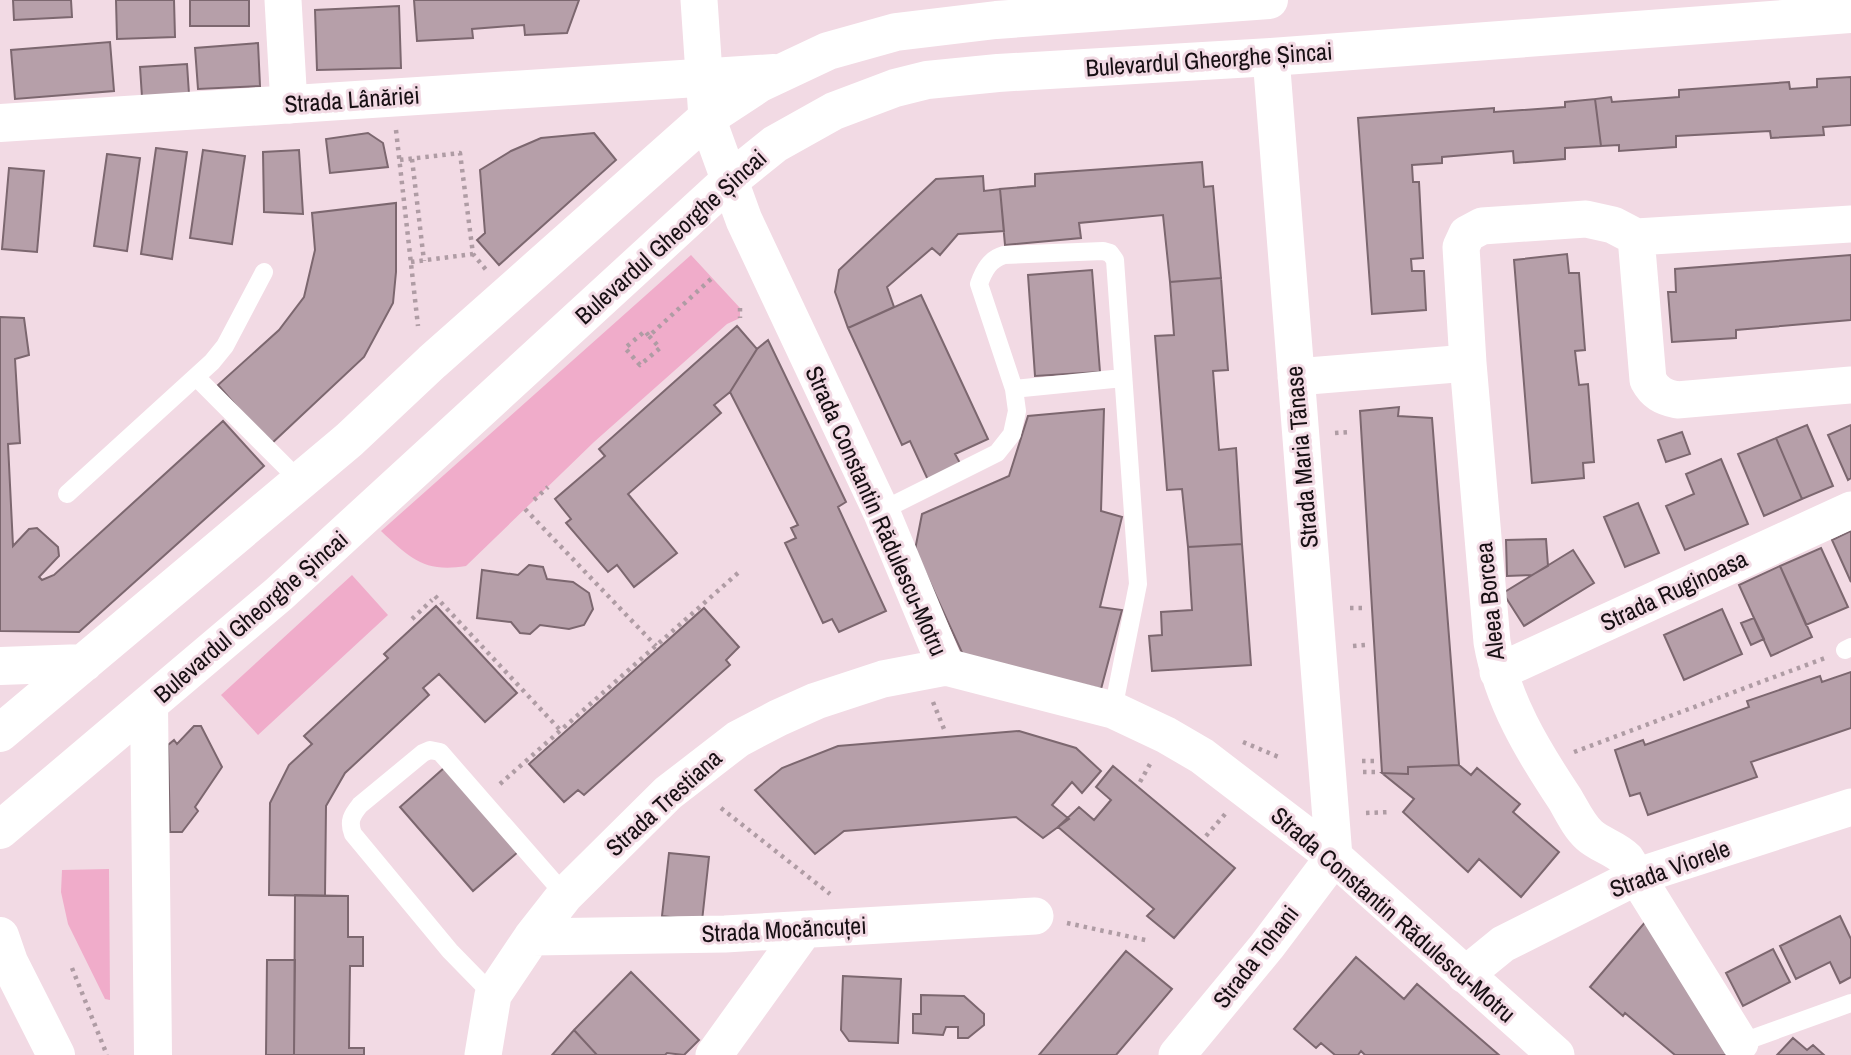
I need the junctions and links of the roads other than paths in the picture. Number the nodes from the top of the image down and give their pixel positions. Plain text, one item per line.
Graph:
1 (283, 0) edge
2 (699, 0) edge
3 (1269, 0) edge
4 (1105, 6) edge
5 (1851, 14) edge
6 (1271, 57) junction
7 (779, 73) junction
8 (704, 77) junction
9 (289, 104) junction
10 (706, 118) junction
11 (0, 123) edge
12 (729, 181) junction
13 (1851, 224) edge
14 (1636, 237) junction
15 (264, 272) dead end
16 (1468, 363) junction
17 (196, 377) junction
18 (1296, 377) junction
19 (1123, 378) junction
20 (1851, 385) edge
21 (1014, 389) junction
22 (301, 482) junction
23 (67, 494) dead end
24 (1851, 510) edge
25 (881, 511) junction
26 (84, 663) junction
27 (0, 666) edge
28 (946, 667) junction
29 (1497, 673) junction
30 (149, 705) junction
31 (1112, 710) junction
32 (0, 733) edge
33 (1851, 807) edge
34 (0, 830) edge
35 (1334, 857) junction
36 (1638, 876) junction
37 (565, 895) junction
38 (1035, 916) dead end
39 (822, 929) junction
40 (725, 934) junction
41 (533, 937) junction
42 (3, 951) edge
43 (1465, 975) junction
44 (762, 986) junction
45 (494, 995) junction
46 (1851, 1003) edge
47 (1740, 1043) joint
48 (56, 1055) edge
49 (153, 1055) edge
50 (482, 1055) edge
51 (714, 1055) edge
52 (1177, 1055) edge
53 (1556, 1055) edge

1 - 9 street
2 - 8 street, Strada Constantin Rădulescu-Motru
3 - 4 main road
4 - 7 main road
5 - 6 main road, Bulevardul Gheorghe Șincai
6 - 12 main road, Bulevardul Gheorghe Șincai
6 - 18 street, Strada Maria Tănase
7 - 8 main road
7 - 10 main road
8 - 9 main road, Strada Lânăriei
8 - 10 street, Strada Constantin Rădulescu-Motru
9 - 11 main road, Strada Lânăriei
10 - 12 street, Strada Constantin Rădulescu-Motru
10 - 22 main road
12 - 25 street, Strada Constantin Rădulescu-Motru
12 - 30 main road, Bulevardul Gheorghe Șincai
13 - 14 street, Aleea Borcea
14 - 16 street, Aleea Borcea
14 - 20 street
15 - 17 lane
16 - 18 street
16 - 29 street, Aleea Borcea
17 - 22 lane
17 - 23 lane
18 - 35 street, Strada Maria Tănase
19 - 21 lane
19 - 21 lane
19 - 31 lane
21 - 25 lane
22 - 26 main road
24 - 29 street, Strada Ruginoasa
25 - 28 street, Strada Constantin Rădulescu-Motru
26 - 27 main road
26 - 32 main road
28 - 31 street, Strada Constantin Rădulescu-Motru
28 - 37 street, Strada Trestiana
29 - 36 street, Aleea Borcea
30 - 34 main road, Bulevardul Gheorghe Șincai
30 - 49 main road
31 - 35 street, Strada Constantin Rădulescu-Motru
33 - 36 street, Strada Viorele
35 - 43 street, Strada Constantin Rădulescu-Motru
35 - 52 street, Strada Tohani
36 - 43 street, Strada Viorele
36 - 47 street, Aleea Borcea
37 - 41 street, Strada Trestiana
37 - 45 lane
38 - 39 street, Strada Mocăncuței
39 - 40 street, Strada Mocăncuței
39 - 44 street
40 - 41 street, Strada Mocăncuței
40 - 44 street
41 - 45 street, Strada Trestiana
42 - 48 main road
43 - 53 street, Strada Constantin Rădulescu-Motru
44 - 51 street
45 - 50 street, Strada Trestiana
46 - 47 lane

